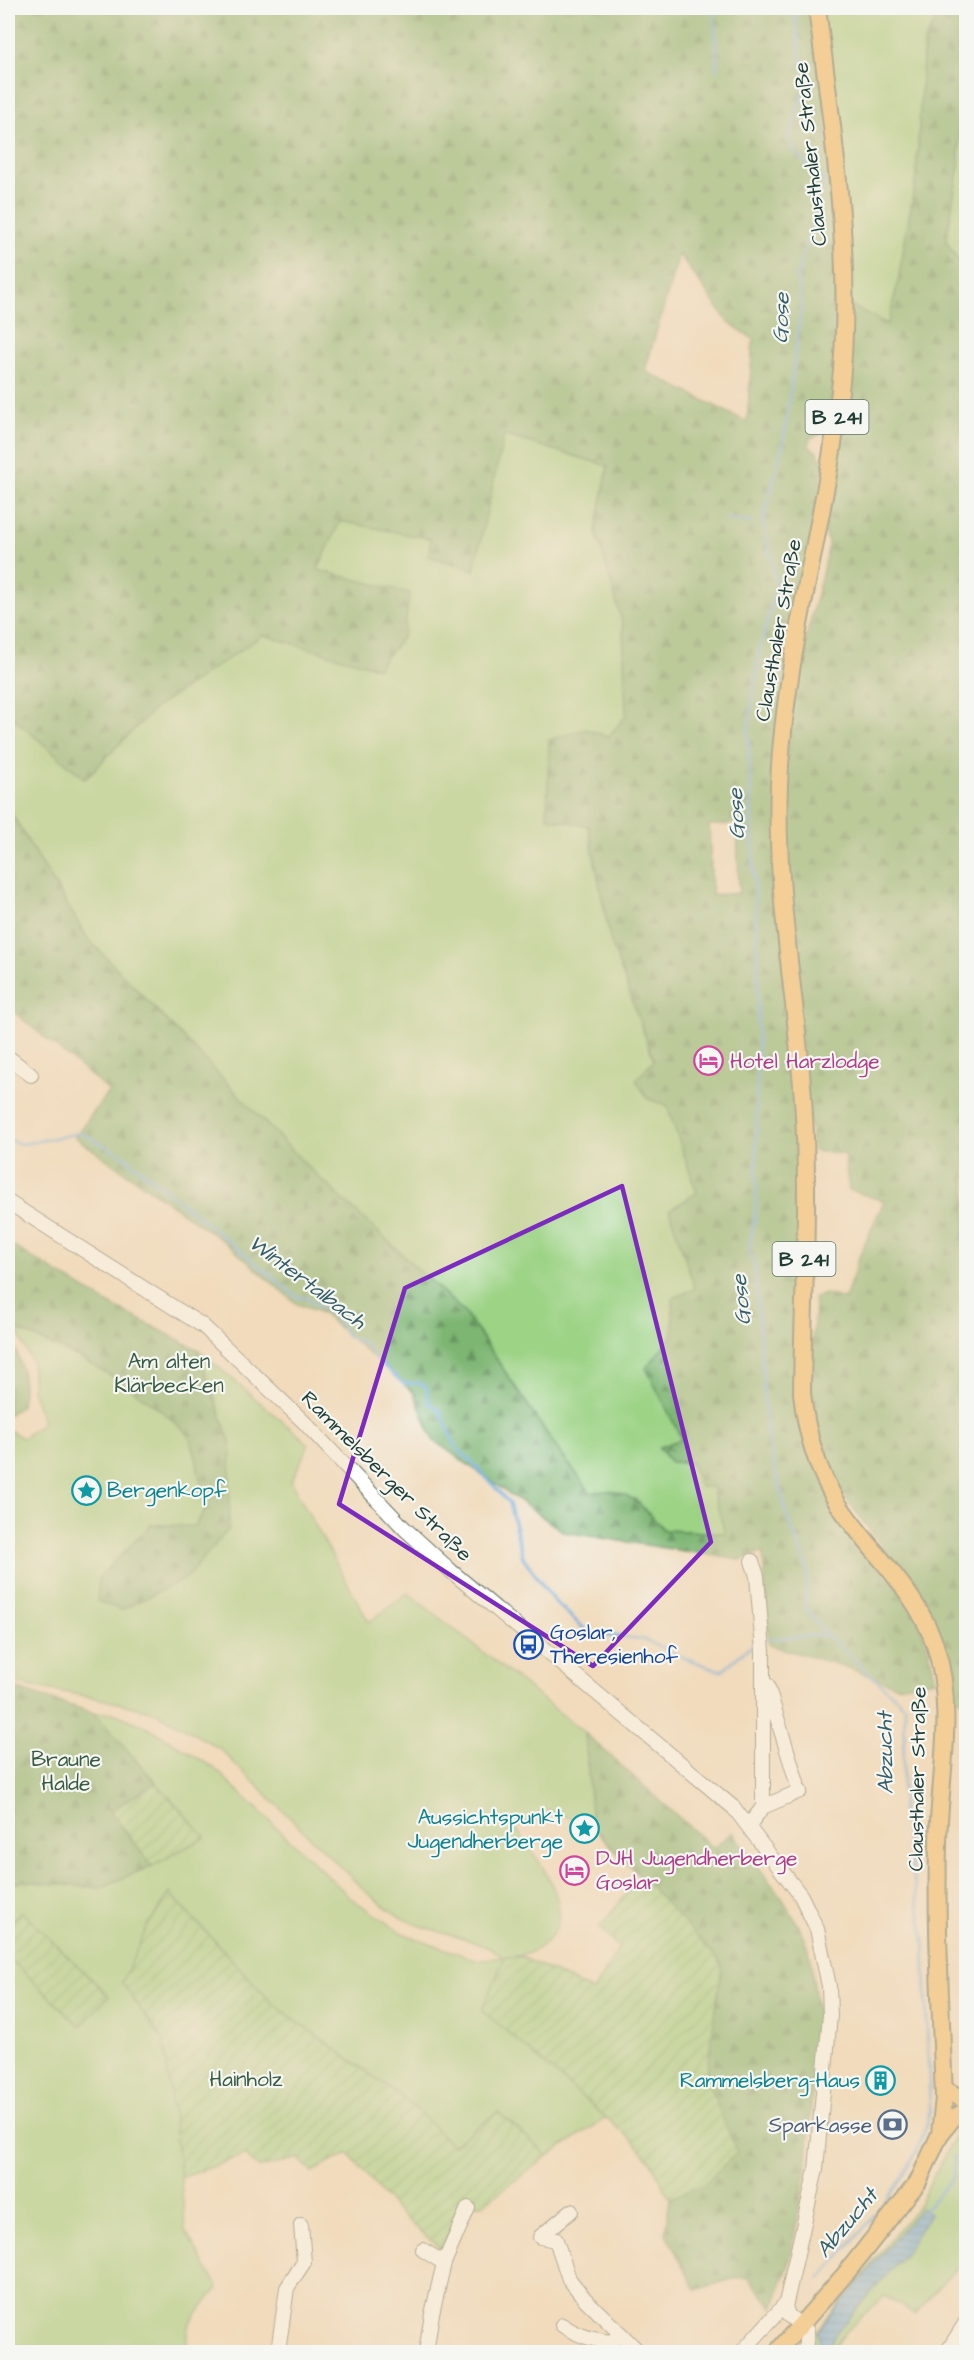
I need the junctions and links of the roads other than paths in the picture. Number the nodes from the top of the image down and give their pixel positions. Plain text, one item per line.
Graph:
1 (817, 8) edge
2 (8, 1057) edge
3 (31, 1075) dead end
4 (8, 1202) edge
5 (752, 1561) dead end
6 (762, 1668) junction
7 (763, 1808) junction
8 (749, 1825) junction
9 (944, 2094) junction
10 (966, 2101) edge
11 (966, 2110) edge
12 (940, 2134) junction
13 (468, 2208) dead end
14 (571, 2211) dead end
15 (301, 2225) dead end
16 (423, 2250) dead end
17 (444, 2264) junction
18 (785, 2306) junction
19 (966, 2322) edge
20 (562, 2325) dead end
21 (807, 2325) junction
22 (619, 2335) junction
23 (278, 2352) edge
24 (426, 2352) edge
25 (639, 2352) edge
26 (742, 2352) edge
27 (792, 2352) edge
28 (948, 2352) edge

1 - 9 main road, Clausthaler Straße / B 241
2 - 3 street
4 - 8 street, Rammelsberger Straße
5 - 6 street
6 - 7 street
6 - 7 street
7 - 8 street
8 - 18 street, Rammelsberger Straße
9 - 10 main road
9 - 11 main road
9 - 12 main road, Clausthaler Straße / B 241
11 - 12 main road
12 - 21 main road, Clausthaler Straße / B 241
13 - 17 street
14 - 22 street
15 - 23 street
16 - 17 street
17 - 24 street
18 - 21 street
18 - 26 street
19 - 28 street
20 - 22 street
21 - 27 main road, Clausthaler Straße / B 241
21 - 27 street
22 - 25 street

